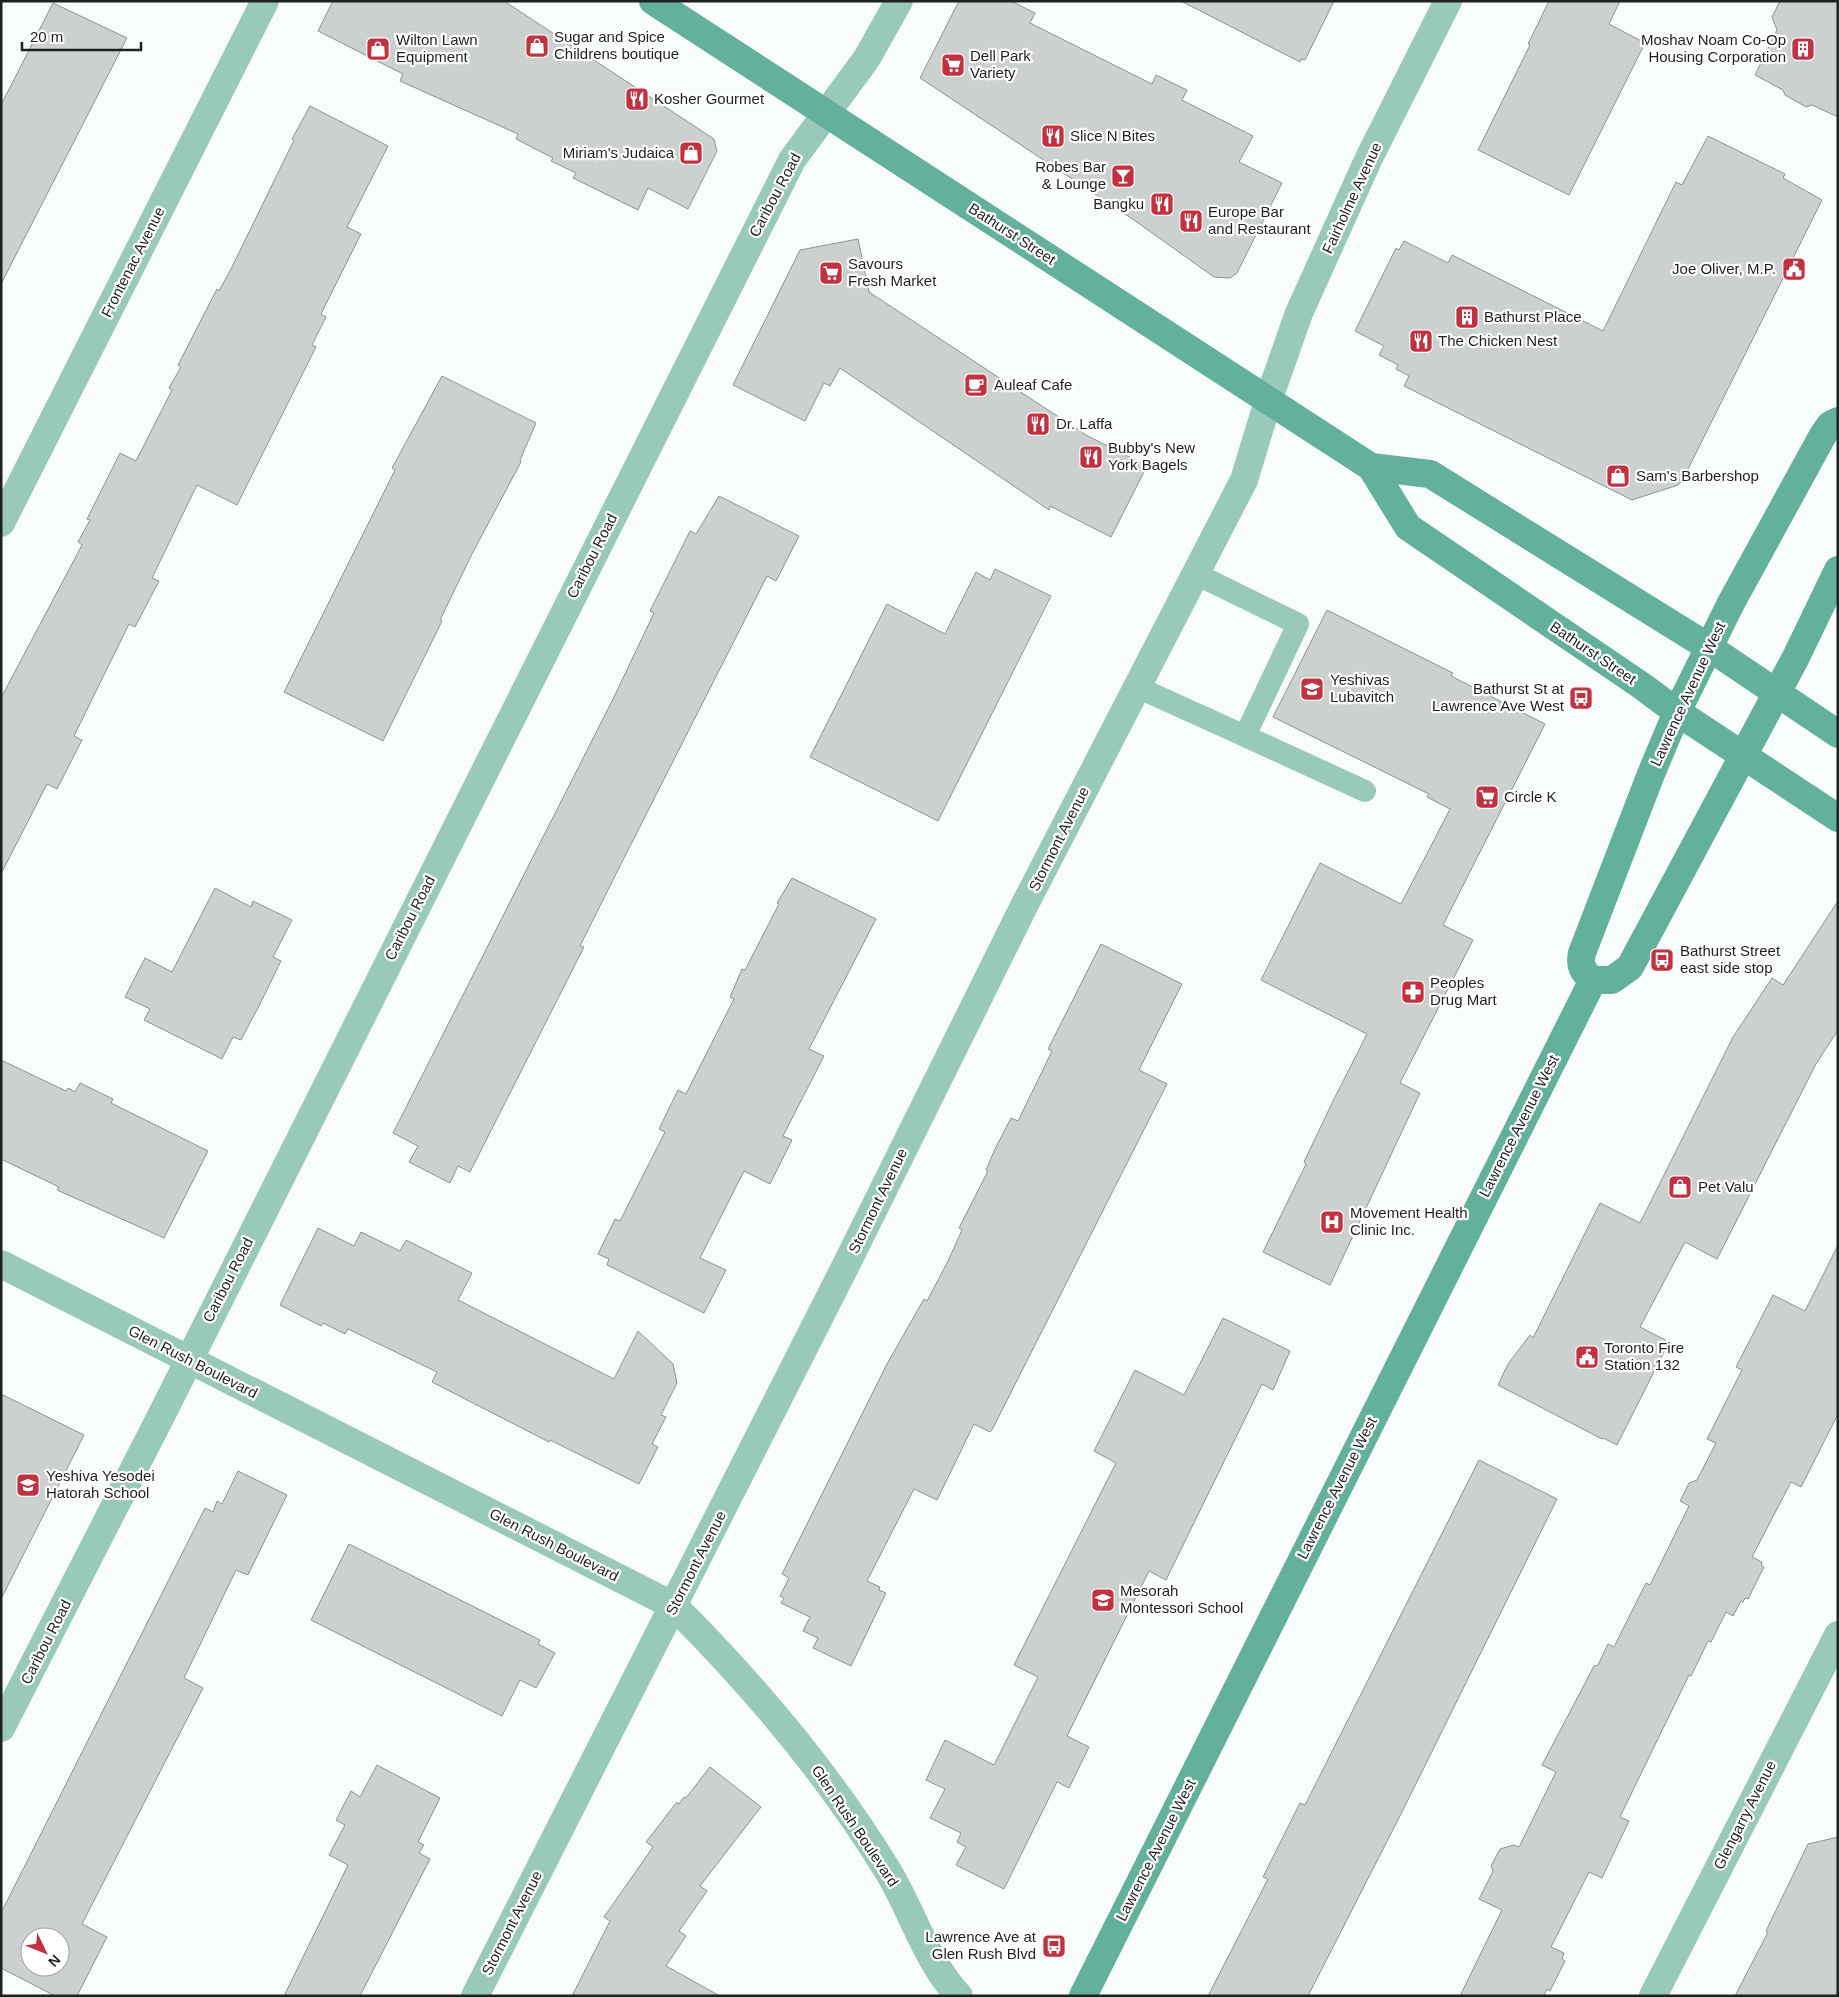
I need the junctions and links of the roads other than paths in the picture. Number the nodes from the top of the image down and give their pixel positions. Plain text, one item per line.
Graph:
1 (265, 1) edge
2 (653, 1) edge
3 (900, 1) edge
4 (1448, 1) edge
5 (826, 113) junction
6 (1268, 401) junction
7 (1838, 421) edge
8 (1370, 467) junction
9 (1, 523) edge
10 (1838, 570) edge
11 (1196, 574) junction
12 (1710, 648) junction
13 (1137, 688) junction
14 (1776, 693) junction
15 (1677, 712) junction
16 (1838, 734) edge
17 (1245, 736) junction
18 (1743, 756) junction
19 (1365, 791) dead end
20 (1838, 818) edge
21 (1593, 980) junction
22 (1, 1264) edge
23 (189, 1359) junction
24 (674, 1606) junction
25 (1838, 1635) edge
26 (1, 1728) edge
27 (475, 1996) edge
28 (959, 1996) edge
29 (1083, 1996) edge
30 (1653, 1996) edge

1 - 9 street, Frontenac Avenue
2 - 5 main road, Bathurst Street
3 - 5 street, Caribou Road
4 - 6 street, Fairholme Avenue
5 - 6 main road, Bathurst Street
5 - 23 street, Caribou Road
6 - 8 main road, Bathurst Street
6 - 11 street, Stormont Avenue
7 - 12 main road, Lawrence Avenue West
8 - 12 main road, Bathurst Street
8 - 15 main road, Bathurst Street
10 - 14 main road
11 - 13 street, Stormont Avenue
11 - 17 lane
12 - 14 main road, Bathurst Street
12 - 15 main road, Lawrence Avenue West
13 - 17 lane
13 - 24 street, Stormont Avenue
14 - 16 main road, Bathurst Street
14 - 18 main road
15 - 18 main road, Bathurst Street
15 - 21 main road, Lawrence Avenue West
17 - 19 lane
18 - 20 main road, Bathurst Street
18 - 21 main road
21 - 29 main road, Lawrence Avenue West
22 - 23 street, Glen Rush Boulevard
23 - 24 street, Glen Rush Boulevard
23 - 26 street, Caribou Road
24 - 27 street, Stormont Avenue
24 - 28 street, Glen Rush Boulevard
25 - 30 street, Glengarry Avenue

